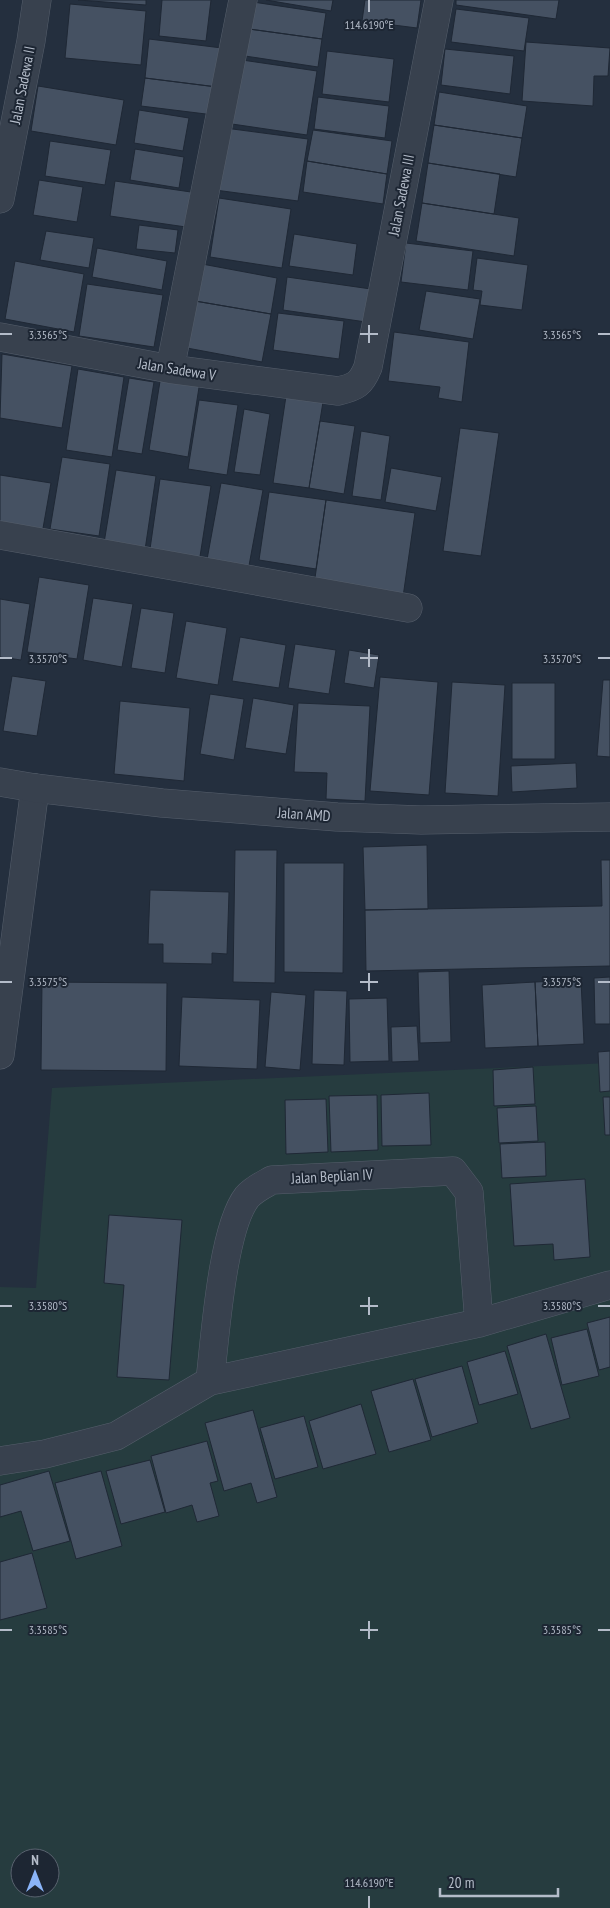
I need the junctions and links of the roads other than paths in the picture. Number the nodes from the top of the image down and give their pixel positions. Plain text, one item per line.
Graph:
1 (37, 0) edge
2 (243, 0) edge
3 (439, 0) edge
4 (0, 199) edge
5 (0, 337) edge
6 (170, 369) junction
7 (356, 387) joint
8 (0, 535) edge
9 (408, 608) dead end
10 (0, 782) edge
11 (34, 788) junction
12 (610, 817) edge
13 (0, 1055) edge
14 (610, 1285) edge
15 (478, 1324) junction
16 (210, 1381) junction
17 (0, 1461) edge

1 - 4 street, Jalan Sadewa II
2 - 6 street
3 - 7 street, Jalan Sadewa III
5 - 6 street, Jalan Sadewa V
6 - 7 street, Jalan Sadewa V
8 - 9 street
10 - 11 street, Jalan AMD
11 - 12 street, Jalan AMD
11 - 13 street
14 - 15 street
15 - 16 street
15 - 16 street, Jalan Beplian IV
16 - 17 street

